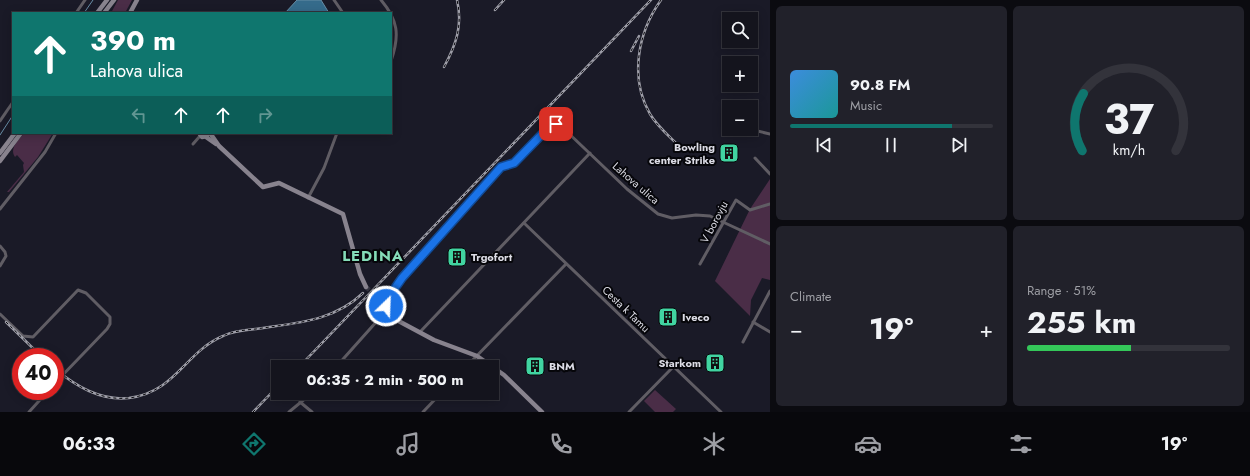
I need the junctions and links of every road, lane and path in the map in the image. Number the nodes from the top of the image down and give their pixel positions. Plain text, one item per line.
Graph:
1 (86, 0) edge
2 (106, 0) edge
3 (114, 0) edge
4 (137, 0) edge
5 (334, 0) edge
6 (381, 0) edge
7 (77, 12) edge
8 (98, 12) edge
9 (105, 12) edge
10 (131, 12) edge
11 (342, 12) edge
12 (391, 12) edge
13 (392, 14) edge
14 (392, 56) edge
15 (12, 103) edge
16 (0, 120) edge
17 (758, 131) edge
18 (14, 134) edge
19 (20, 134) edge
20 (55, 134) edge
21 (200, 134) edge
22 (209, 134) edge
23 (337, 134) edge
24 (770, 134) edge
25 (193, 144) dead end
26 (0, 153) edge
27 (590, 153) junction
28 (755, 158) dead end
29 (0, 161) edge
30 (770, 174) edge
31 (308, 198) junction
32 (770, 204) edge
33 (0, 209) edge
34 (724, 222) junction
35 (524, 224) junction
36 (770, 244) edge
37 (0, 246) edge
38 (566, 264) junction
39 (700, 264) dead end
40 (0, 266) edge
41 (366, 287) tunnel mouth
42 (770, 290) edge
43 (374, 294) tunnel mouth
44 (386, 301) junction
45 (386, 311) junction
46 (0, 314) edge
47 (753, 322) junction
48 (420, 332) junction
49 (770, 332) edge
50 (743, 342) dead end
51 (477, 356) junction
52 (342, 360) edge
53 (473, 360) edge
54 (673, 367) junction
55 (64, 374) edge
56 (40, 400) edge
57 (303, 400) edge
58 (434, 400) edge
59 (300, 402) junction
60 (29, 412) edge
61 (289, 412) edge
62 (312, 412) edge
63 (423, 412) edge
64 (542, 412) edge
65 (629, 412) edge
66 (721, 412) edge

1 - 7 street
2 - 8 street
3 - 9 street
4 - 10 street
5 - 11 street
6 - 12 street
13 - 14 street
15 - 16 street
17 - 24 street
18 - 26 street
19 - 29 street
20 - 33 street
21 - 22 street
21 - 25 street
22 - 31 street
23 - 31 street
27 - 34 street, Lahova ulica
27 - 35 street
27 - 44 street, Lahova ulica
28 - 30 street
31 - 41 street
32 - 34 street, V borovju
34 - 36 street, Lahova ulica
34 - 39 street, V borovju
35 - 38 street, Cesta k Tamu
35 - 48 street
37 - 40 street
38 - 51 street
38 - 54 street, Cesta k Tamu
42 - 47 street
43 - 44 street
44 - 45 street
45 - 48 street
45 - 52 street
46 - 55 street
47 - 49 street
47 - 50 street
48 - 51 street
51 - 53 street
51 - 64 street
54 - 65 street
54 - 66 street, Cesta k Tamu
56 - 60 street
57 - 59 street
58 - 63 street
59 - 61 street
59 - 62 street

